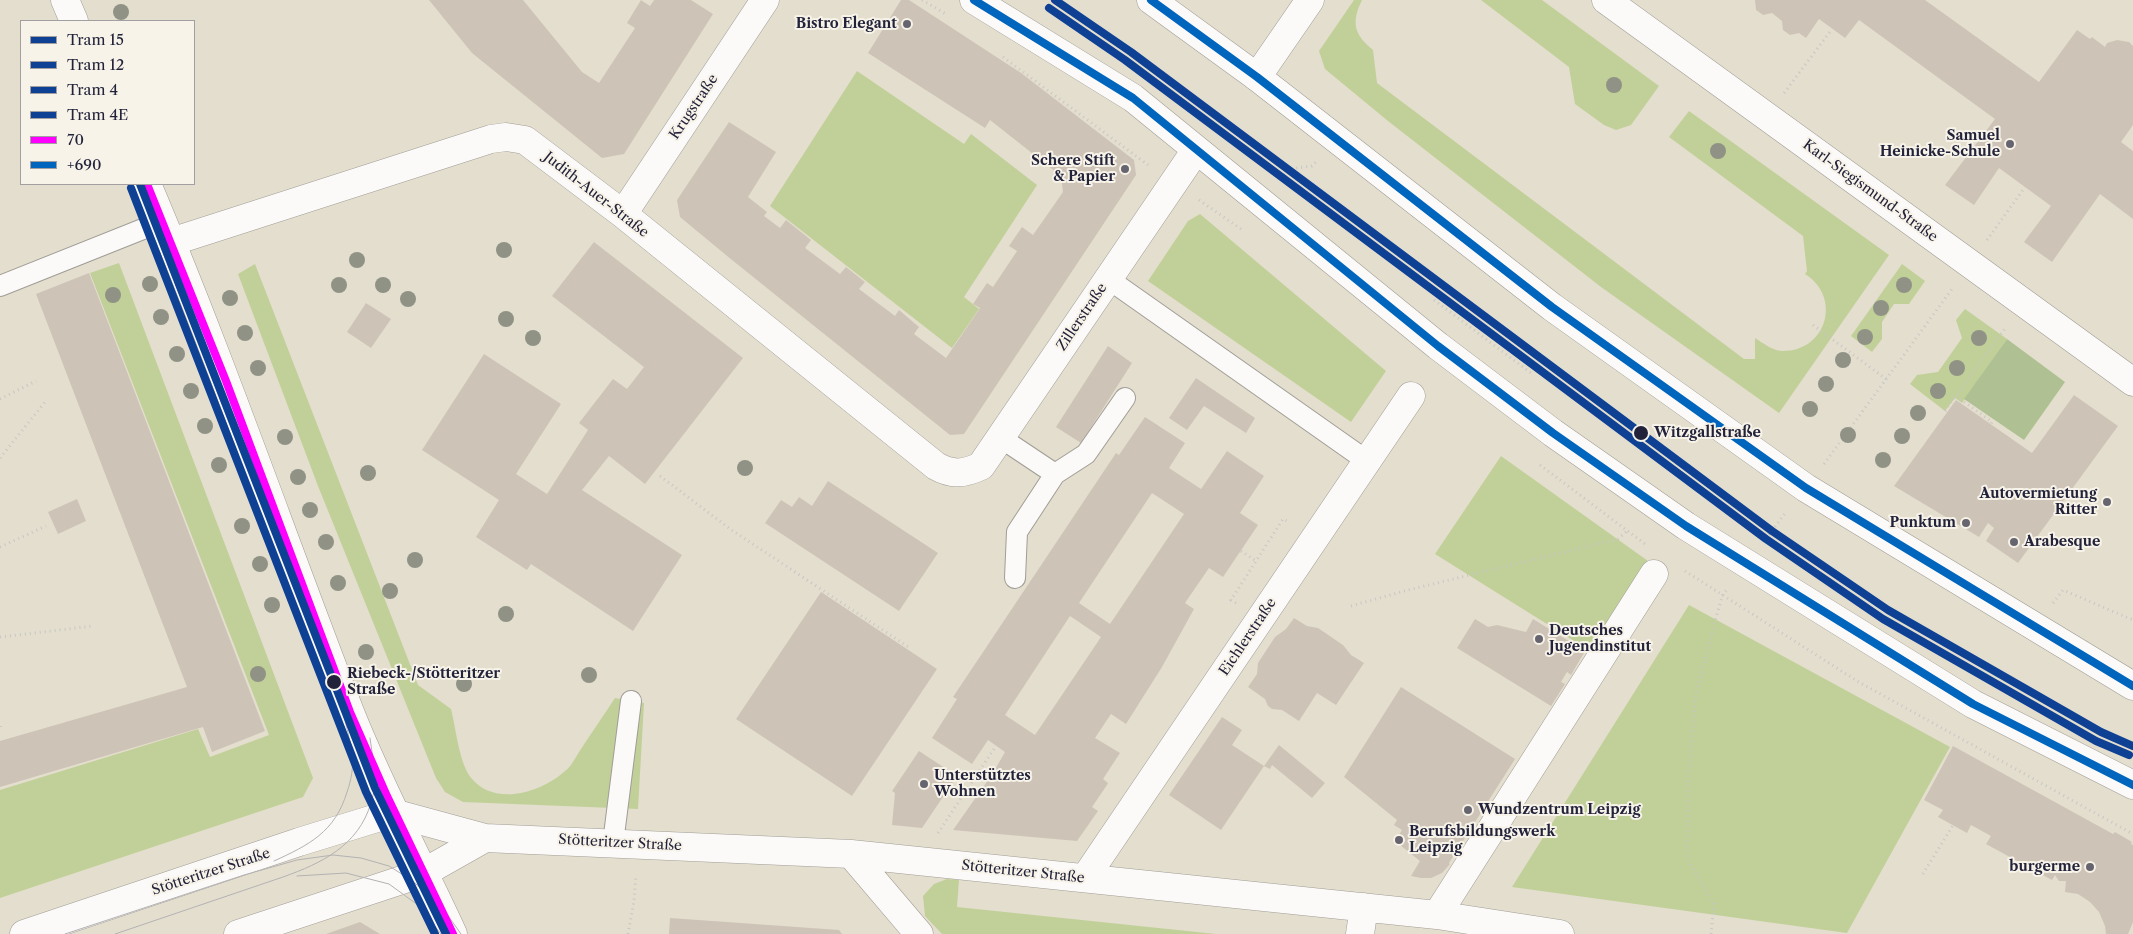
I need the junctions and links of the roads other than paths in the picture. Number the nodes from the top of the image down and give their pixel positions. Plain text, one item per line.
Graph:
1 (65, 0) edge
2 (765, 0) edge
3 (974, 0) edge
4 (1151, 0) edge
5 (1310, 0) edge
6 (1606, 0) edge
7 (74, 20) edge
8 (1257, 78) junction
9 (1196, 150) junction
10 (147, 185) edge
11 (623, 214) junction
12 (167, 232) junction
13 (1107, 278) junction
14 (0, 286) edge
15 (2133, 382) edge
16 (1411, 396) dead end
17 (1125, 398) dead end
18 (1001, 438) junction
19 (1367, 461) junction
20 (960, 474) joint
21 (1055, 474) junction
22 (1654, 574) dead end
23 (1015, 578) dead end
24 (2133, 686) edge
25 (631, 701) dead end
26 (2133, 785) edge
27 (394, 813) junction
28 (485, 838) junction
29 (625, 843) junction
30 (851, 854) junction
31 (423, 873) junction
32 (1085, 878) junction
33 (1364, 907) junction
34 (1437, 915) junction
35 (24, 934) edge
36 (238, 934) edge
37 (453, 934) edge
38 (919, 934) edge
39 (1360, 934) edge
40 (1560, 934) edge

1 - 7 street
2 - 11 street, Krugstraße
3 - 9 street
4 - 8 street
5 - 8 street
6 - 15 street, Karl-Siegismund-Straße
8 - 24 street
9 - 13 street, Zillerstraße
9 - 26 street
10 - 12 street
11 - 12 street, Judith-Auer-Straße
11 - 20 street, Judith-Auer-Straße
12 - 14 lane
12 - 27 street
13 - 18 street, Zillerstraße
13 - 19 lane
16 - 19 street, Eichlerstraße
17 - 21 lane
18 - 20 street, Zillerstraße
18 - 21 lane
19 - 32 street, Eichlerstraße
21 - 23 lane
22 - 34 street
25 - 29 lane
27 - 28 street, Stötteritzer Straße
27 - 31 street
27 - 35 street, Stötteritzer Straße
28 - 29 street, Stötteritzer Straße
28 - 31 street
29 - 30 street, Stötteritzer Straße
30 - 32 street, Stötteritzer Straße
30 - 38 street
31 - 36 street
31 - 37 street
32 - 33 street, Stötteritzer Straße
33 - 34 street, Stötteritzer Straße
33 - 39 street
34 - 40 street, Stötteritzer Straße

